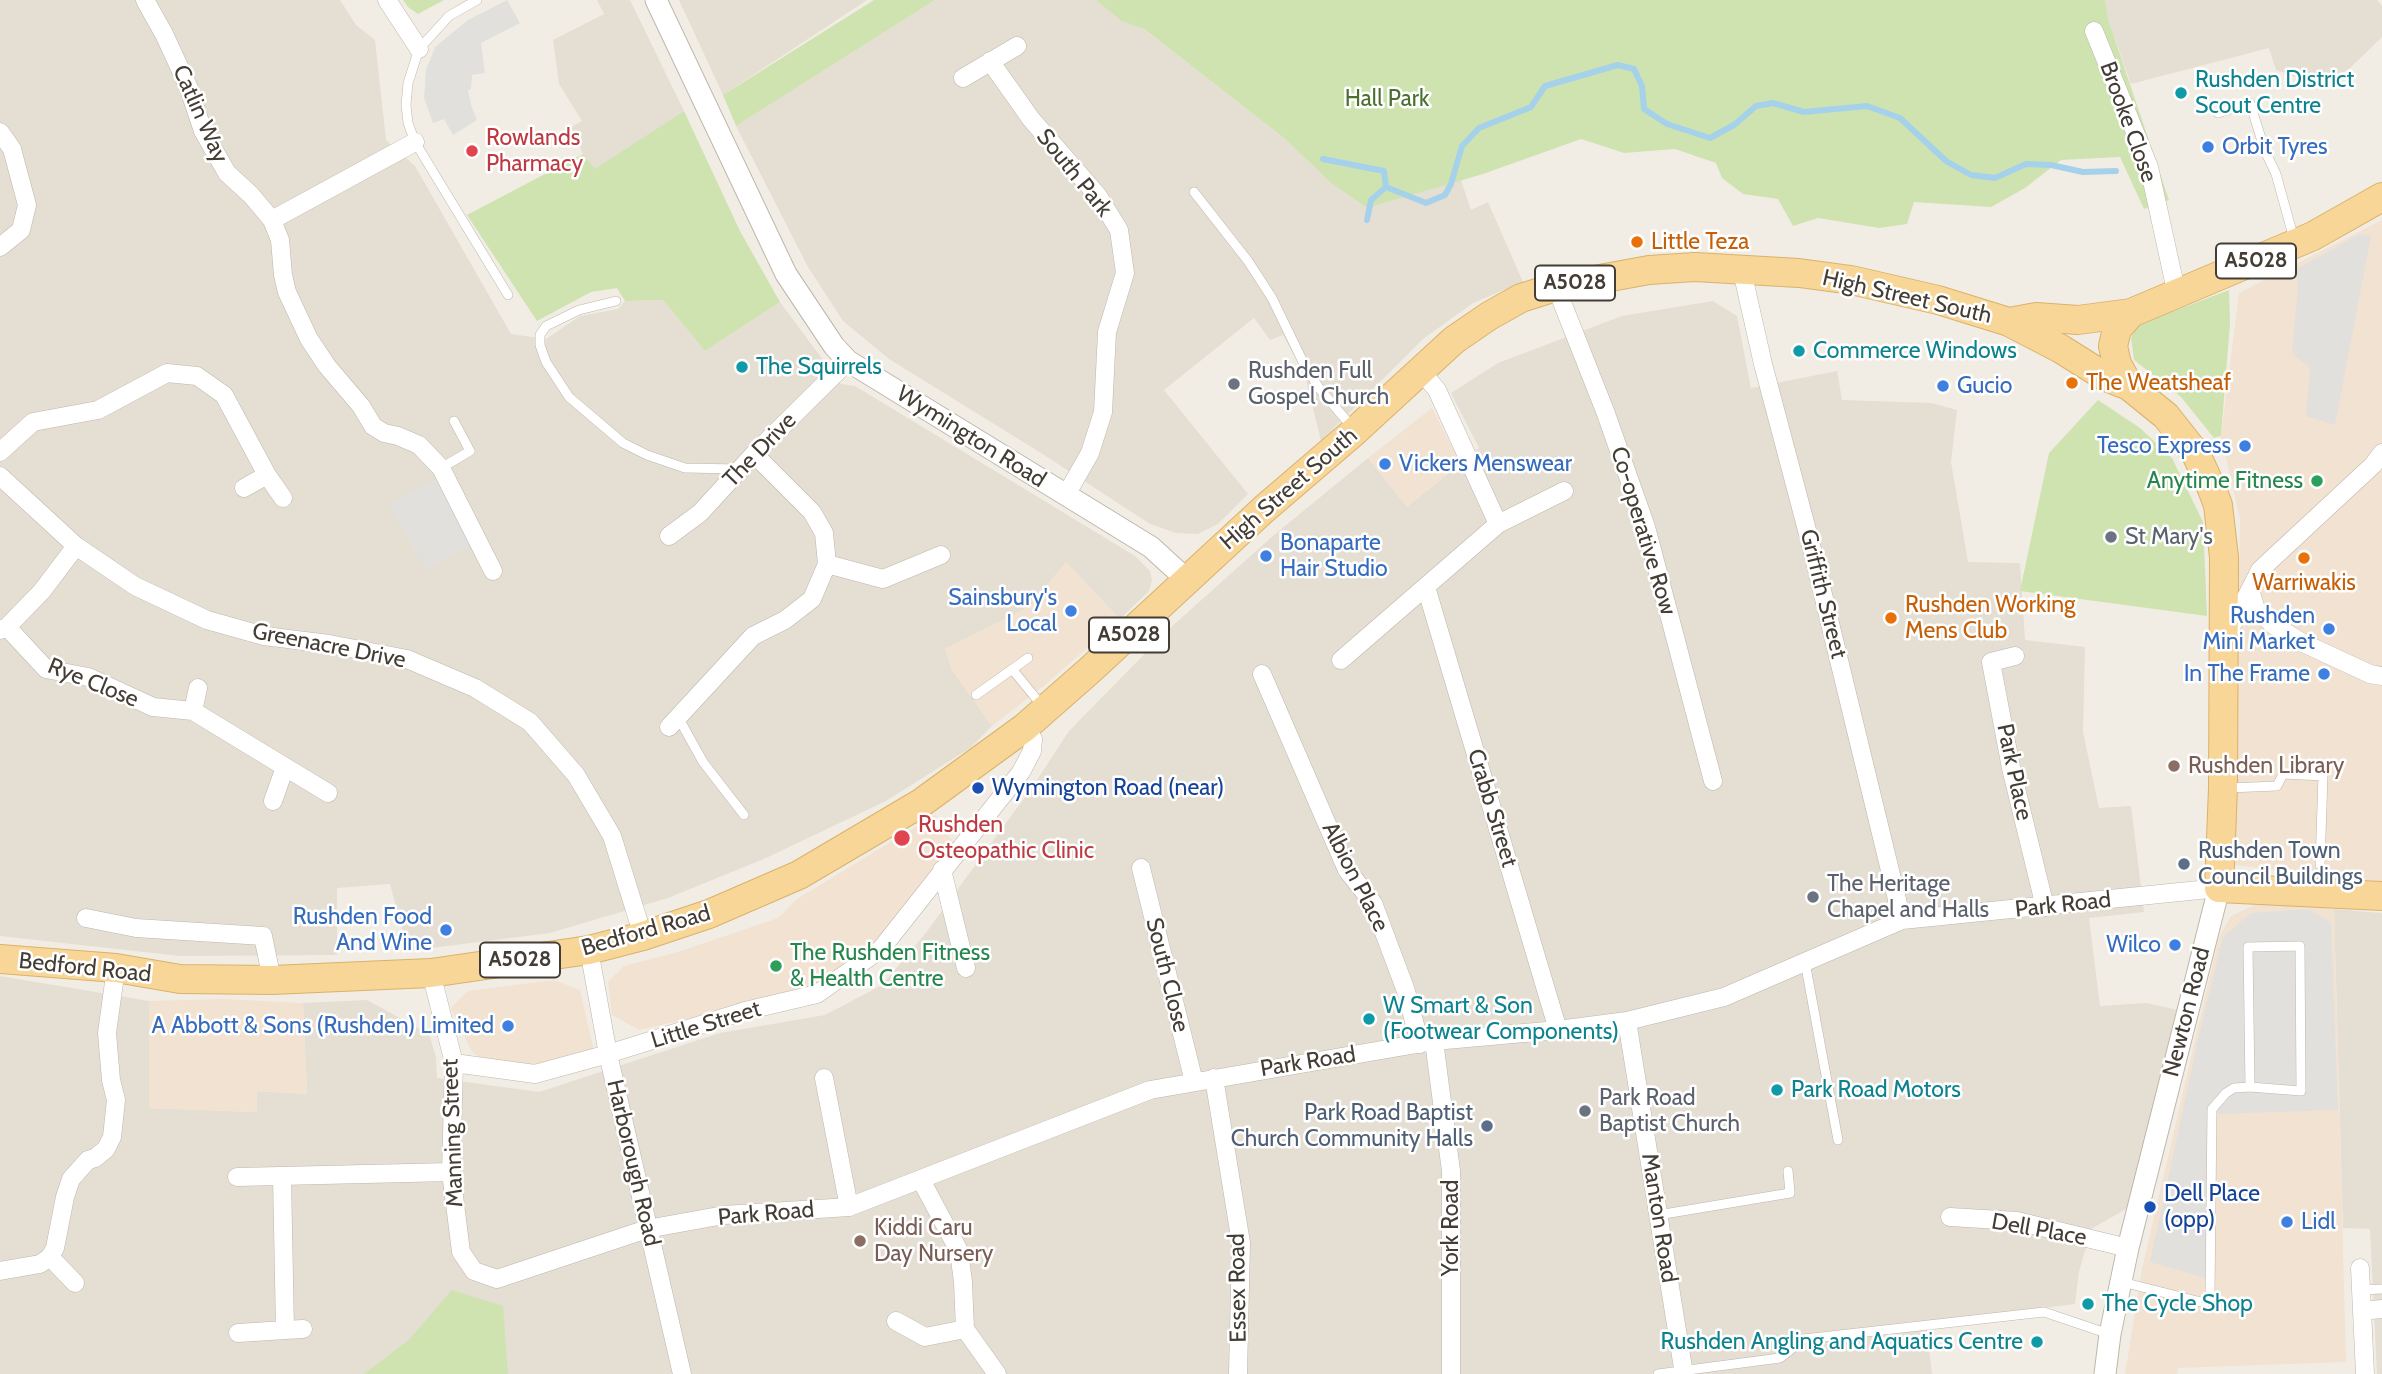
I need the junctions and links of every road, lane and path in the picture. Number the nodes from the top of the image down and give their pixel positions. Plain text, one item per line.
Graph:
1 (145, 0) edge
2 (387, 0) edge
3 (477, 0) edge
4 (656, 0) edge
5 (2094, 31) dead end
6 (1017, 46) dead end
7 (419, 49) junction
8 (990, 61) junction
9 (962, 78) dead end
10 (2218, 113) dead end
11 (0, 132) edge
12 (415, 142) junction
13 (1194, 191) dead end
14 (2380, 200) edge
15 (272, 220) junction
16 (2297, 243) junction
17 (0, 247) edge
18 (1745, 268) junction
19 (1556, 287) junction
20 (509, 295) dead end
21 (2177, 295) junction
22 (616, 301) dead end
23 (2131, 313) junction
24 (2009, 321) junction
25 (848, 361) junction
26 (1421, 371) junction
27 (2129, 386) junction
28 (454, 421) dead end
29 (1356, 431) junction
30 (0, 452) edge
31 (2382, 453) edge
32 (754, 454) junction
33 (441, 468) junction
34 (740, 470) junction
35 (267, 475) junction
36 (0, 476) edge
37 (244, 488) dead end
38 (1564, 491) dead end
39 (1066, 495) junction
40 (283, 498) dead end
41 (1498, 524) junction
42 (669, 537) dead end
43 (76, 545) junction
44 (941, 555) dead end
45 (2224, 557) junction
46 (827, 564) junction
47 (2260, 570) junction
48 (493, 571) dead end
49 (1187, 580) junction
50 (1426, 587) junction
51 (2250, 590) junction
52 (3, 628) edge
53 (2222, 644) junction
54 (2015, 656) dead end
55 (1028, 658) dead end
56 (1342, 660) dead end
57 (1012, 669) junction
58 (1262, 674) dead end
59 (2382, 676) edge
60 (198, 688) dead end
61 (976, 695) dead end
62 (1046, 709) junction
63 (193, 710) junction
64 (673, 722) joint
65 (1024, 728) junction
66 (285, 767) junction
67 (1713, 781) dead end
68 (2223, 788) junction
69 (328, 793) dead end
70 (273, 801) dead end
71 (744, 815) dead end
72 (2320, 864) dead end
73 (1141, 867) dead end
74 (942, 870) junction
75 (2219, 888) junction
76 (2382, 896) edge
77 (2045, 907) junction
78 (86, 918) dead end
79 (1902, 920) junction
80 (643, 936) junction
81 (589, 950) junction
82 (0, 959) edge
83 (1805, 962) junction
84 (116, 968) junction
85 (965, 968) dead end
86 (431, 973) junction
87 (272, 980) junction
88 (1627, 1021) junction
89 (1558, 1030) junction
90 (1427, 1042) junction
91 (608, 1054) junction
92 (454, 1063) junction
93 (824, 1077) dead end
94 (1214, 1078) junction
95 (1194, 1082) junction
96 (2250, 1087) junction
97 (1838, 1140) dead end
98 (1788, 1171) dead end
99 (451, 1172) junction
100 (282, 1176) junction
101 (237, 1177) dead end
102 (921, 1180) junction
103 (849, 1207) junction
104 (1658, 1215) junction
105 (1950, 1217) dead end
106 (647, 1229) junction
107 (2128, 1248) junction
108 (461, 1252) joint
109 (50, 1257) junction
110 (2360, 1268) dead end
111 (0, 1271) edge
112 (2121, 1281) junction
113 (75, 1283) dead end
114 (2382, 1289) edge
115 (2361, 1290) junction
116 (2382, 1309) edge
117 (2362, 1311) junction
118 (896, 1321) dead end
119 (965, 1329) junction
120 (238, 1333) dead end
121 (2110, 1334) junction
122 (1684, 1373) edge
123 (682, 1374) edge
124 (997, 1374) edge
125 (1238, 1374) edge
126 (1451, 1374) edge
127 (1658, 1374) edge
128 (2105, 1374) edge
129 (2365, 1374) edge

1 - 15 street, Catlin Way
2 - 7 street
3 - 7 lane
4 - 25 street, Wymington Road
5 - 21 street, Brooke Close
6 - 8 street
7 - 12 lane
8 - 9 street
8 - 39 street, South Park
10 - 16 lane
11 - 17 street
12 - 15 street
12 - 20 lane
13 - 29 lane
14 - 16 main road, A5028
15 - 33 street
16 - 21 main road, A5028
18 - 19 main road, High Street South / A5028
18 - 24 main road, High Street South / A5028
18 - 79 street, Griffith Street
19 - 26 main road, High Street South / A5028
19 - 67 street, Co-operative Row
21 - 23 main road, A5028
22 - 34 lane
23 - 24 main road, A5028
23 - 27 main road, A5028
24 - 27 main road, High Street South / A5028
25 - 32 street, The Drive
25 - 39 street, Wymington Road
26 - 29 main road, High Street South / A5028
26 - 41 street
27 - 45 main road, A5028
28 - 33 lane
29 - 49 main road, High Street South / A5028
30 - 35 street
31 - 47 street
32 - 34 street, The Drive
32 - 46 street
33 - 48 street
34 - 42 street, The Drive
35 - 37 street
35 - 40 street
36 - 43 street, Greenacre Drive
38 - 41 street
39 - 49 street, Wymington Road
41 - 50 street
43 - 52 street
43 - 80 street, Greenacre Drive
44 - 46 street
45 - 47 street
45 - 53 main road, A5028
46 - 64 street
47 - 51 street
49 - 62 main road, Bedford Road / A5028
50 - 56 street
50 - 89 street, Crabb Street
51 - 53 street
51 - 59 street
52 - 63 street, Rye Close
53 - 68 main road, Newton Road / A5028
54 - 77 street, Park Place
55 - 57 lane
57 - 61 lane
57 - 62 lane
58 - 90 street, Albion Place
60 - 63 street
62 - 65 main road, Bedford Road / A5028
63 - 66 street, Rye Close
64 - 71 lane
65 - 74 street, Little Street
65 - 80 main road, Bedford Road / A5028
66 - 69 street, Rye Close
66 - 70 street
68 - 72 lane
68 - 75 main road, Newton Road / A5028
73 - 95 street, South Close
74 - 85 street
74 - 91 street, Little Street
75 - 76 main road
75 - 77 street, Park Road
75 - 107 street, Newton Road
77 - 79 street, Park Road
78 - 87 street
79 - 83 street, Park Road
80 - 81 main road, Bedford Road / A5028
81 - 86 main road, Bedford Road / A5028
81 - 91 street, Harborough Road
82 - 84 main road, Bedford Road / A5028
83 - 88 street, Park Road
83 - 97 lane
84 - 87 main road, Bedford Road / A5028
84 - 109 street
86 - 87 main road, Bedford Road / A5028
86 - 92 street, Manning Street
88 - 89 street, Park Road
88 - 104 street, Manton Road
89 - 90 street, Park Road
90 - 94 street, Park Road
90 - 126 street, York Road
91 - 92 street, Little Street
91 - 106 street, Harborough Road
92 - 99 street, Manning Street
93 - 103 street
94 - 95 street, Park Road
94 - 125 street, Essex Road
95 - 102 street, Park Road
96 - 96 lane
96 - 112 lane
98 - 104 lane
99 - 100 street
99 - 108 street, Manning Street
100 - 101 street
100 - 120 street
102 - 103 street, Park Road
102 - 119 street
103 - 106 street, Park Road
104 - 122 street, Manton Road
105 - 107 street, Dell Place
106 - 108 street, Park Road
106 - 123 street, Harborough Road
107 - 112 street, Newton Road
109 - 111 street
109 - 113 street
110 - 115 street
112 - 121 street, Newton Road
114 - 115 lane
115 - 117 street
116 - 117 street
117 - 129 street
118 - 119 street
119 - 124 street
121 - 122 lane
121 - 128 street, Newton Road
122 - 127 lane

